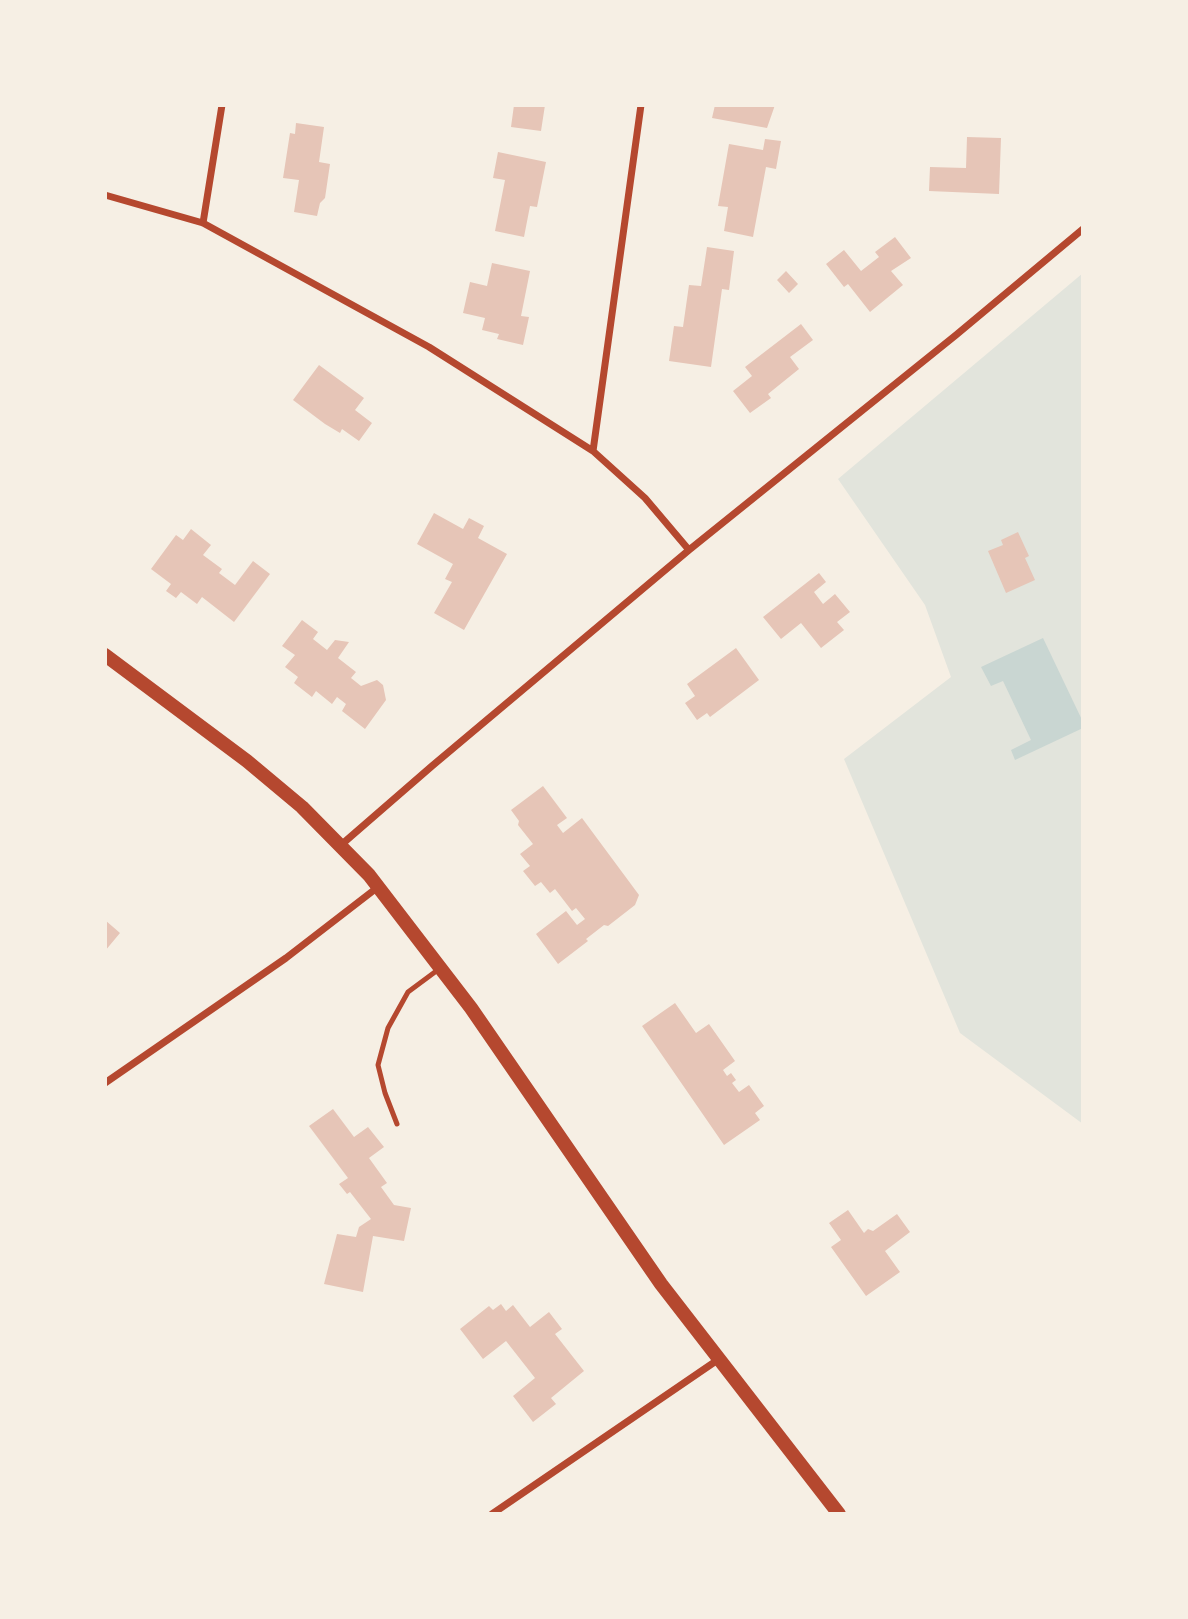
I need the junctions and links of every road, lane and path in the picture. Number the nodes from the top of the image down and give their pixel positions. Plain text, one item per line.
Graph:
1 (222, 105) edge
2 (641, 105) edge
3 (105, 195) edge
4 (203, 223) junction
5 (1083, 229) edge
6 (593, 452) junction
7 (689, 550) junction
8 (105, 655) edge
9 (341, 845) junction
10 (379, 887) junction
11 (441, 967) junction
12 (105, 1083) edge
13 (397, 1124) dead end
14 (719, 1359) junction
15 (492, 1514) edge
16 (839, 1514) edge

1 - 4 street
2 - 6 street
3 - 4 street
4 - 6 street
5 - 7 street
6 - 7 street
7 - 9 street
8 - 9 main road
9 - 10 main road
10 - 11 main road
10 - 12 street
11 - 13 lane
11 - 14 main road
14 - 15 street
14 - 16 main road

